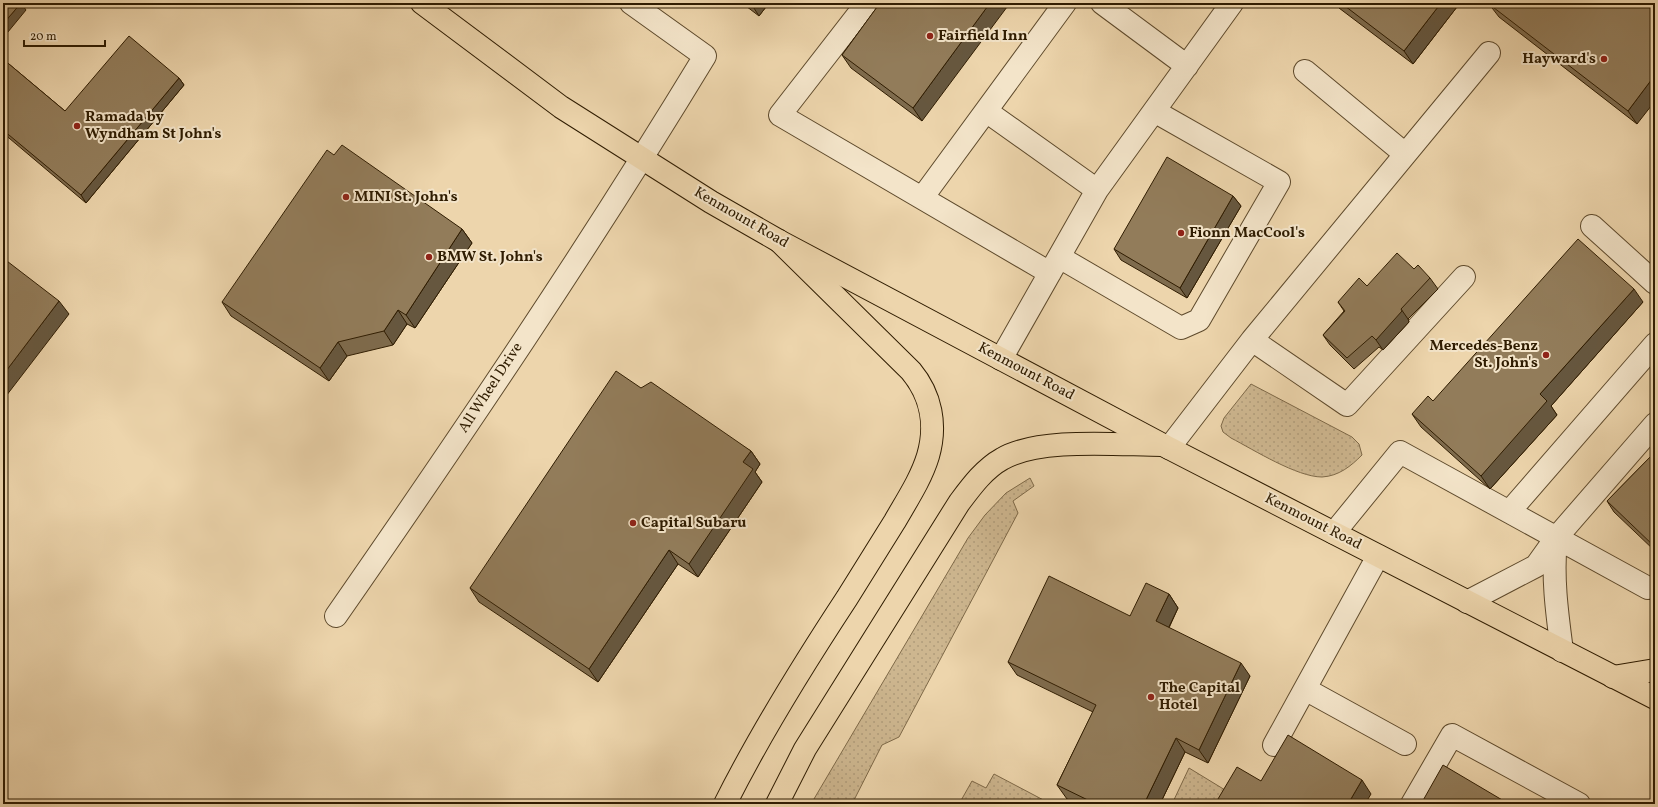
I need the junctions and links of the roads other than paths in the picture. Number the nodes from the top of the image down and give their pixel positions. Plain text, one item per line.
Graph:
1 (422, 3) edge
2 (632, 3) edge
3 (867, 3) edge
4 (1065, 3) edge
5 (1102, 3) edge
6 (1226, 5) edge
7 (1489, 53) dead end
8 (1187, 66) junction
9 (1305, 71) dead end
10 (986, 111) junction
11 (1154, 111) junction
12 (1405, 154) junction
13 (642, 159) junction
14 (1097, 190) junction
15 (922, 198) junction
16 (1592, 226) dead end
17 (779, 241) junction
18 (1054, 265) junction
19 (1464, 277) dead end
20 (1655, 283) edge
21 (1252, 340) junction
22 (1655, 344) edge
23 (1001, 359) junction
24 (1655, 424) edge
25 (1166, 446) junction
26 (1509, 512) junction
27 (1334, 533) junction
28 (1556, 538) junction
29 (1378, 556) junction
30 (1648, 588) dead end
31 (1467, 602) junction
32 (336, 616) dead end
33 (1562, 651) junction
34 (1655, 670) edge
35 (1613, 677) junction
36 (1306, 689) junction
37 (1655, 698) edge
38 (1404, 744) dead end
39 (1274, 746) dead end
40 (725, 804) edge
41 (777, 804) edge
42 (1412, 804) edge
43 (1579, 804) edge

1 - 13 main road, Kenmount Road
2 - 13 street, All Wheel Drive
3 - 15 street
4 - 10 street
5 - 8 street
6 - 8 street
7 - 12 street
8 - 11 street
9 - 12 street
10 - 14 street
10 - 15 street
11 - 14 street
11 - 18 street
12 - 21 street
13 - 17 main road, Kenmount Road
13 - 32 street, All Wheel Drive
14 - 18 street
15 - 18 street
16 - 20 street
17 - 23 main road, Kenmount Road
17 - 40 main road
18 - 23 street
19 - 21 street
21 - 25 street
22 - 26 street
23 - 25 main road, Kenmount Road
24 - 28 street
25 - 27 main road, Kenmount Road
25 - 41 main road
26 - 27 street
26 - 28 street
27 - 29 main road, Kenmount Road
28 - 30 street
28 - 31 street
28 - 33 street
29 - 31 main road, Kenmount Road
29 - 36 street
31 - 33 main road, Kenmount Road
33 - 35 main road, Kenmount Road
34 - 35 main road
35 - 37 main road, Kenmount Road
36 - 38 street
36 - 39 street
42 - 43 street

